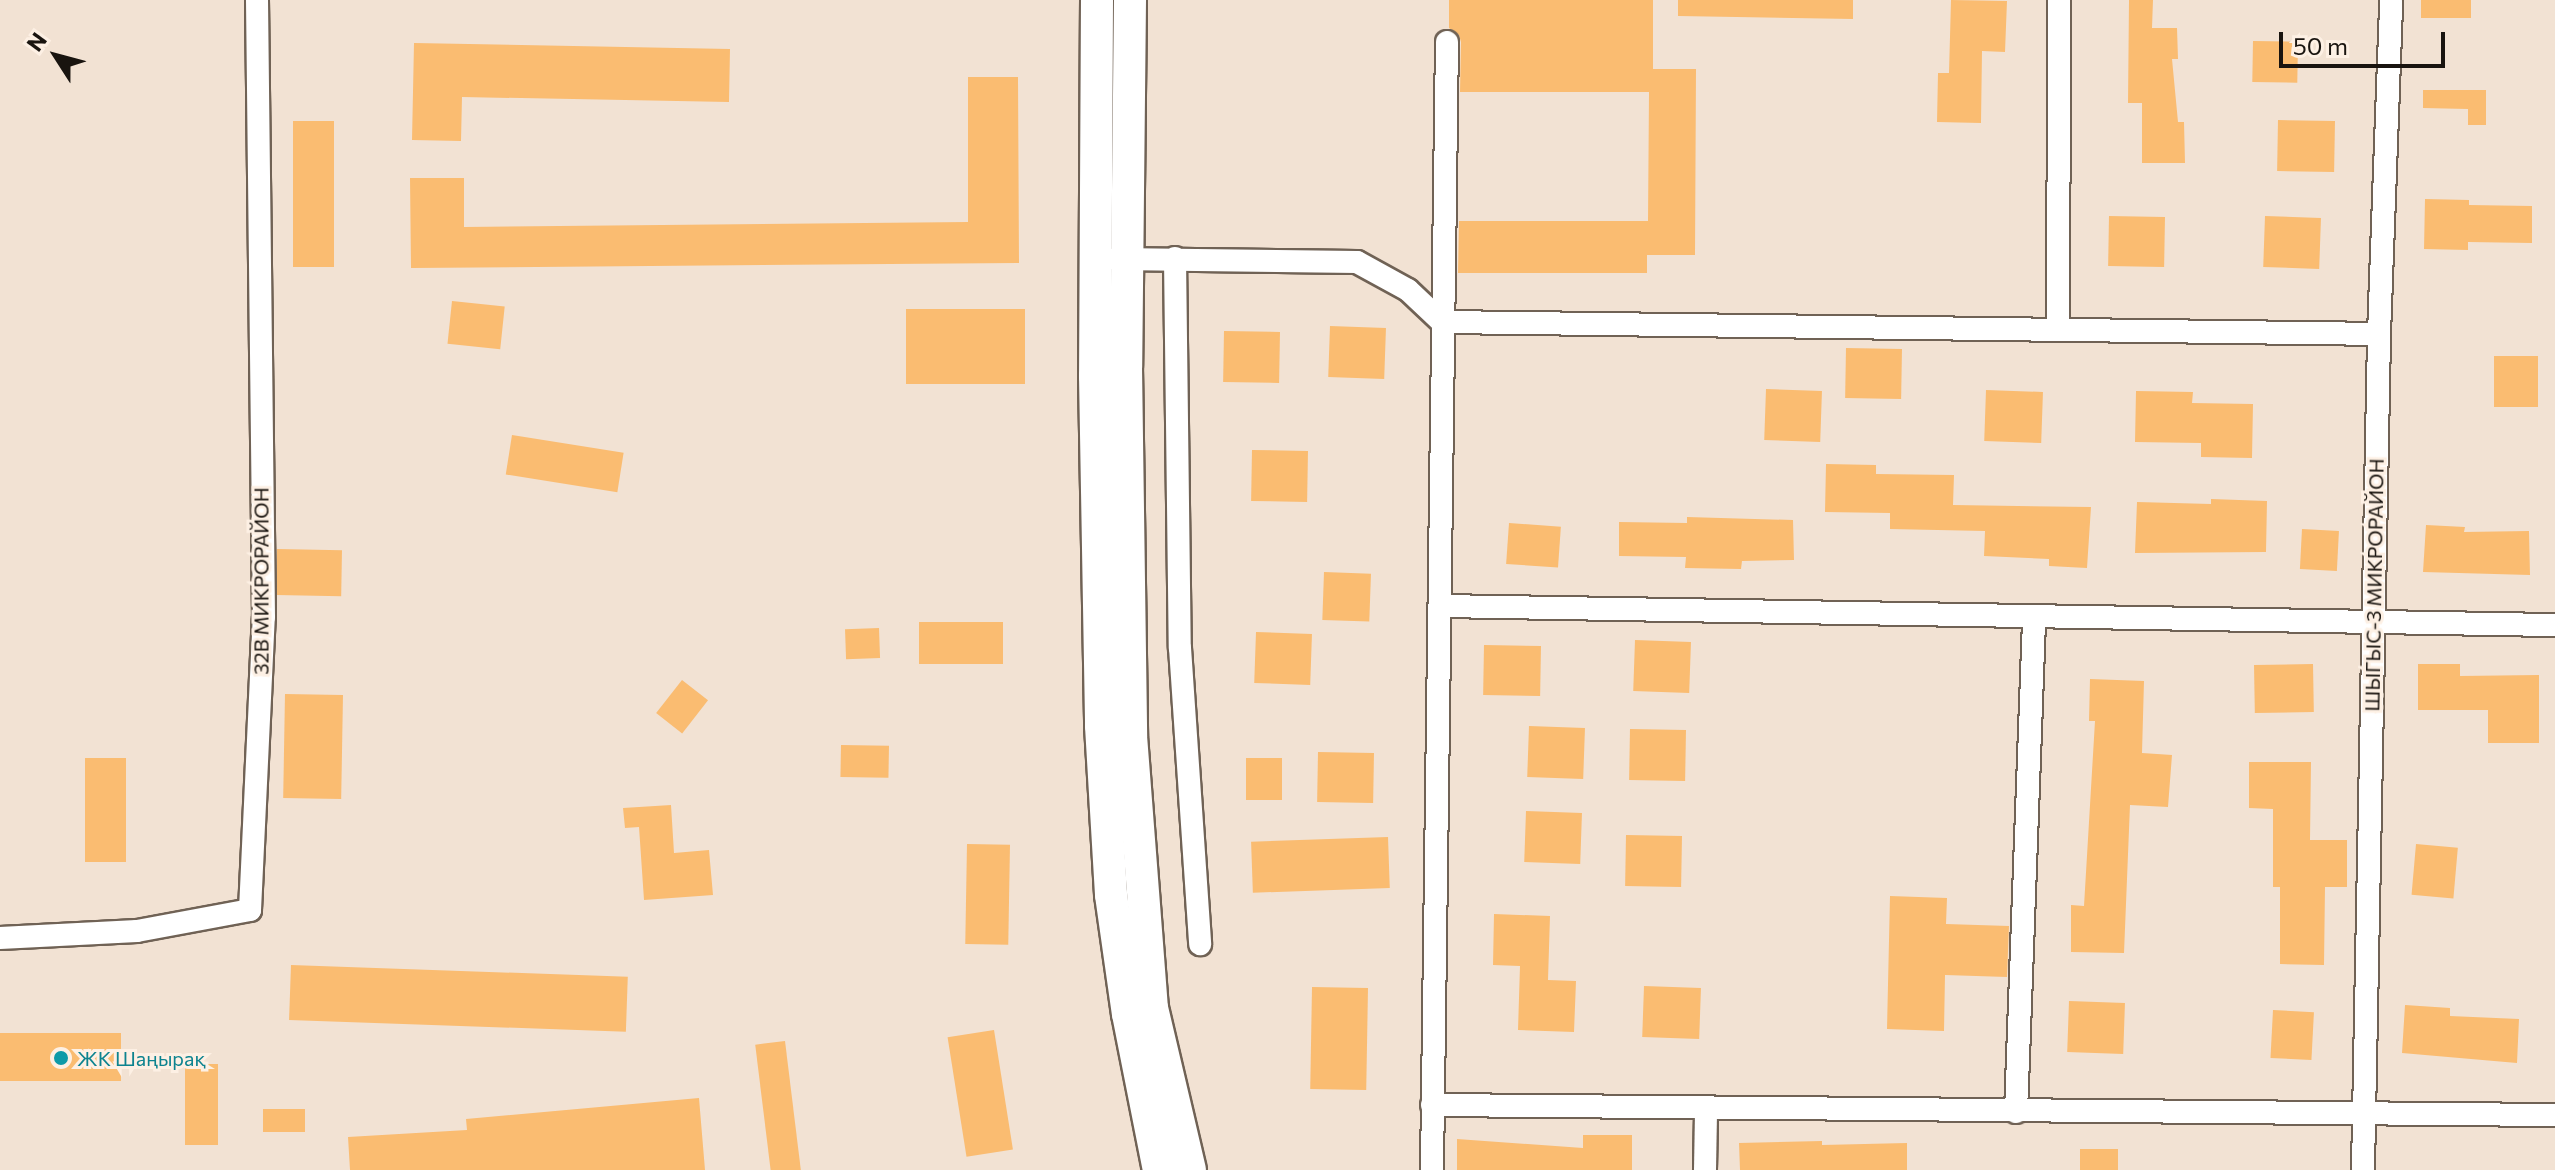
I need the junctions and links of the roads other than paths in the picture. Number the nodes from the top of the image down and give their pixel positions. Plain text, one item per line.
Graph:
1 (257, 0) edge
2 (1097, 0) edge
3 (1130, 0) edge
4 (2059, 0) edge
5 (2391, 0) edge
6 (1447, 42) dead end
7 (1175, 258) junction
8 (1112, 259) junction
9 (1442, 322) junction
10 (2058, 330) junction
11 (2379, 334) junction
12 (1441, 606) junction
13 (2034, 617) junction
14 (2373, 622) junction
15 (2555, 625) edge
16 (0, 938) edge
17 (1200, 944) dead end
18 (1432, 1105) junction
19 (1706, 1110) junction
20 (2016, 1112) junction
21 (2364, 1114) junction
22 (2555, 1115) edge
23 (1166, 1163) edge
24 (1432, 1170) edge
25 (1705, 1170) edge
26 (2363, 1170) edge

1 - 16 street, 32В МИКРОРАЙОН
2 - 8 main road
3 - 8 main road
4 - 10 street
5 - 11 street, ШЫГЫС-3 МИКРОРАЙОН
6 - 9 street
7 - 8 street
7 - 9 street
7 - 17 street
8 - 23 main road
9 - 10 street
9 - 12 street
10 - 11 street
11 - 14 street, ШЫГЫС-3 МИКРОРАЙОН
12 - 13 street
12 - 18 street
13 - 14 street
13 - 20 street
14 - 15 street
14 - 21 street, ШЫГЫС-3 МИКРОРАЙОН
18 - 19 street
18 - 24 street
19 - 20 street
19 - 25 street
20 - 21 street
21 - 22 street
21 - 26 street, ШЫГЫС-3 МИКРОРАЙОН

